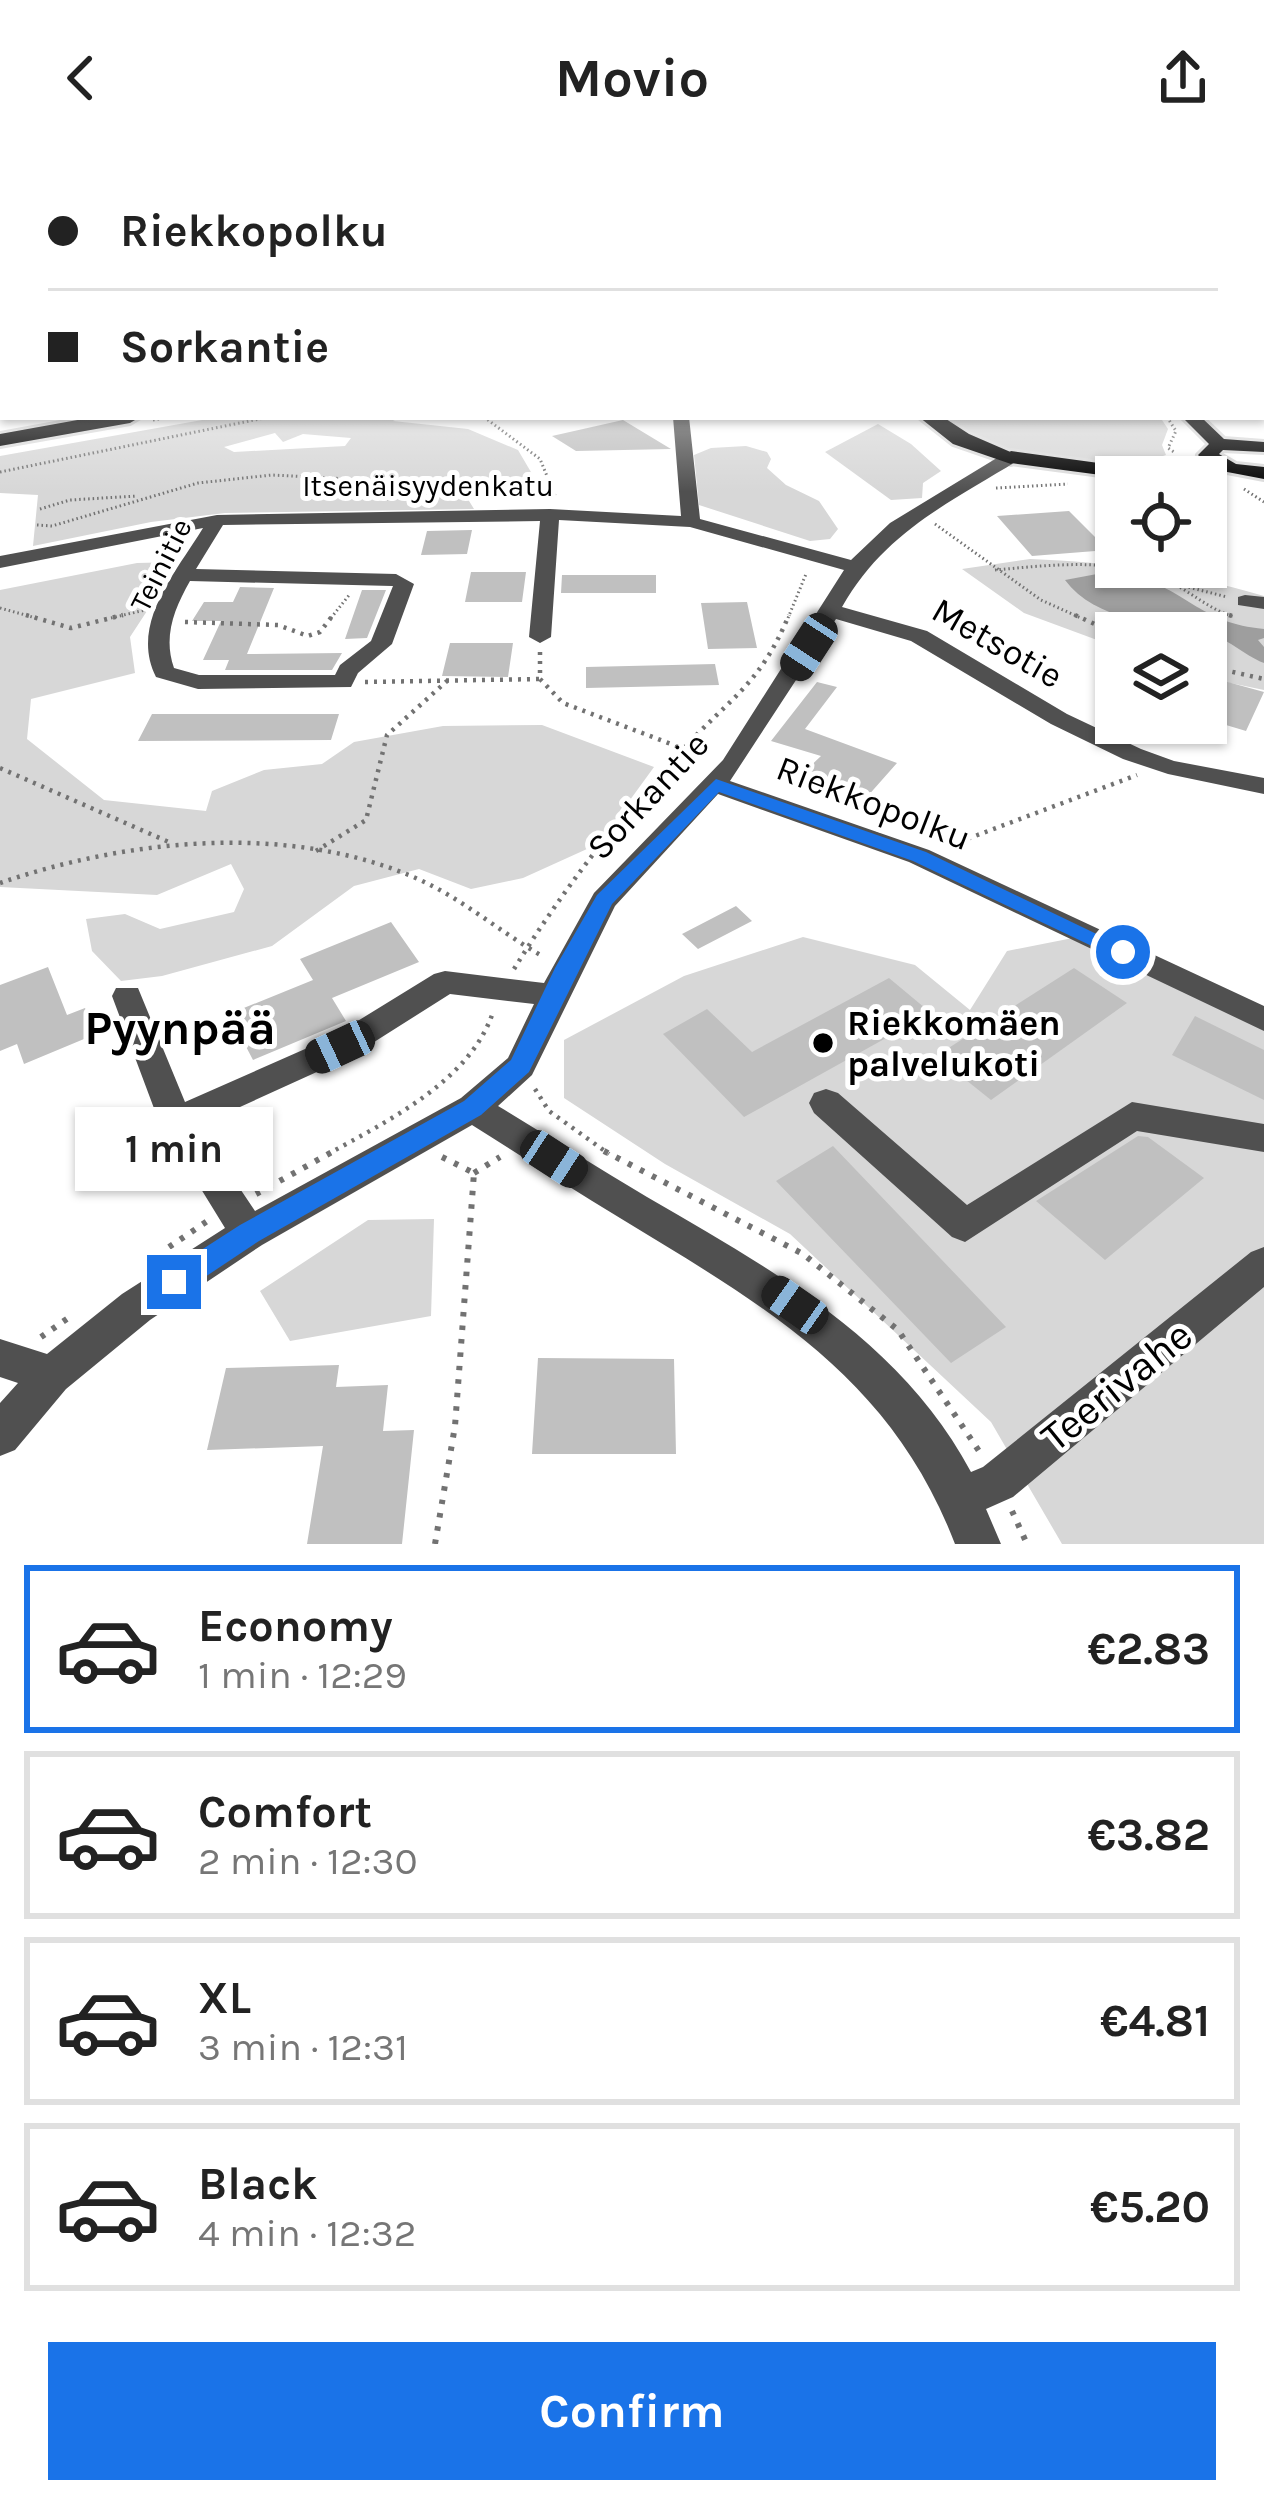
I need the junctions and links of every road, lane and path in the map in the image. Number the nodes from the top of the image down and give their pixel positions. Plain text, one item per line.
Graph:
1 (113, 420) edge
2 (254, 420) edge
3 (488, 420) edge
4 (681, 420) edge
5 (933, 420) edge
6 (1200, 420) edge
7 (0, 440) edge
8 (1240, 443) junction
9 (1264, 447) edge
10 (1216, 455) junction
11 (1181, 456) edge
12 (1212, 456) edge
13 (1012, 458) junction
14 (0, 472) edge
15 (1264, 473) edge
16 (1095, 474) edge
17 (1085, 476) junction
18 (1239, 485) dead end
19 (996, 488) dead end
20 (143, 496) junction
21 (1264, 502) edge
22 (40, 509) dead end
23 (415, 514) junction
24 (556, 514) junction
25 (218, 520) junction
26 (691, 522) junction
27 (934, 524) dead end
28 (38, 525) dead end
29 (0, 562) edge
30 (282, 562) dead end
31 (1095, 565) edge
32 (855, 567) junction
33 (189, 569) junction
34 (995, 570) junction
35 (806, 574) dead end
36 (358, 579) junction
37 (1181, 588) edge
38 (1190, 588) edge
39 (0, 608) edge
40 (1252, 608) edge
41 (829, 610) junction
42 (165, 613) junction
43 (1095, 624) edge
44 (540, 637) joint
45 (1227, 671) edge
46 (1264, 679) edge
47 (540, 680) junction
48 (447, 681) junction
49 (343, 682) junction
50 (682, 750) junction
51 (0, 767) edge
52 (1142, 773) dead end
53 (716, 785) junction
54 (1264, 786) edge
55 (176, 844) junction
56 (312, 854) junction
57 (920, 856) junction
58 (0, 883) edge
59 (525, 947) junction
60 (560, 981) junction
61 (504, 989) junction
62 (127, 996) dead end
63 (1264, 1018) edge
64 (826, 1103) dead end
65 (473, 1108) junction
66 (175, 1118) junction
67 (1264, 1138) edge
68 (474, 1173) dead end
69 (240, 1221) junction
70 (159, 1254) dead end
71 (1264, 1264) edge
72 (84, 1307) dead end
73 (5, 1359) edge
74 (52, 1375) junction
75 (0, 1435) edge
76 (963, 1496) junction
77 (435, 1544) edge
78 (978, 1544) edge

1 - 7 highway
2 - 14 path
3 - 24 path
4 - 26 street
5 - 13 highway
6 - 8 main road
6 - 10 main road
6 - 11 main road
8 - 9 main road
8 - 10 main road
10 - 12 main road
10 - 15 main road
10 - 17 main road
13 - 17 main road
13 - 32 street, Sorkantie
16 - 17 main road
17 - 19 path
18 - 21 path
20 - 22 path
20 - 23 path
20 - 28 path
23 - 24 street, Itsenäisyydenkatu
23 - 25 street, Itsenäisyydenkatu
24 - 26 street, Itsenäisyydenkatu
24 - 44 street
25 - 29 street, Itsenäisyydenkatu
25 - 33 street, Teinitie
26 - 32 street, Itsenäisyydenkatu
27 - 34 path
30 - 33 street
31 - 34 path
32 - 41 street, Sorkantie
33 - 36 street
33 - 42 street, Teinitie
34 - 43 path
35 - 50 path
36 - 42 path
36 - 49 street
37 - 40 path
38 - 40 path
39 - 42 path
41 - 53 street, Sorkantie
41 - 54 street, Metsotie
42 - 49 street, Teinitie
44 - 47 path
45 - 46 path
47 - 48 path
47 - 50 path
48 - 49 path
48 - 56 path
50 - 59 path
51 - 55 path
52 - 57 path
53 - 57 street, Riekkopolku
53 - 60 street, Sorkantie
55 - 56 path
55 - 58 path
56 - 59 path
57 - 63 street, Riekkopolku
59 - 60 path
59 - 61 path
60 - 61 street
60 - 65 street, Sorkantie
61 - 66 street
61 - 69 path
62 - 66 street
64 - 67 street
65 - 69 street, Sorkantie
65 - 76 street
66 - 69 street
68 - 77 path
69 - 70 path
69 - 74 street, Sorkantie
71 - 76 street, Teerivahe
72 - 73 path
73 - 74 street
74 - 75 street, Sorkantie
76 - 78 street

